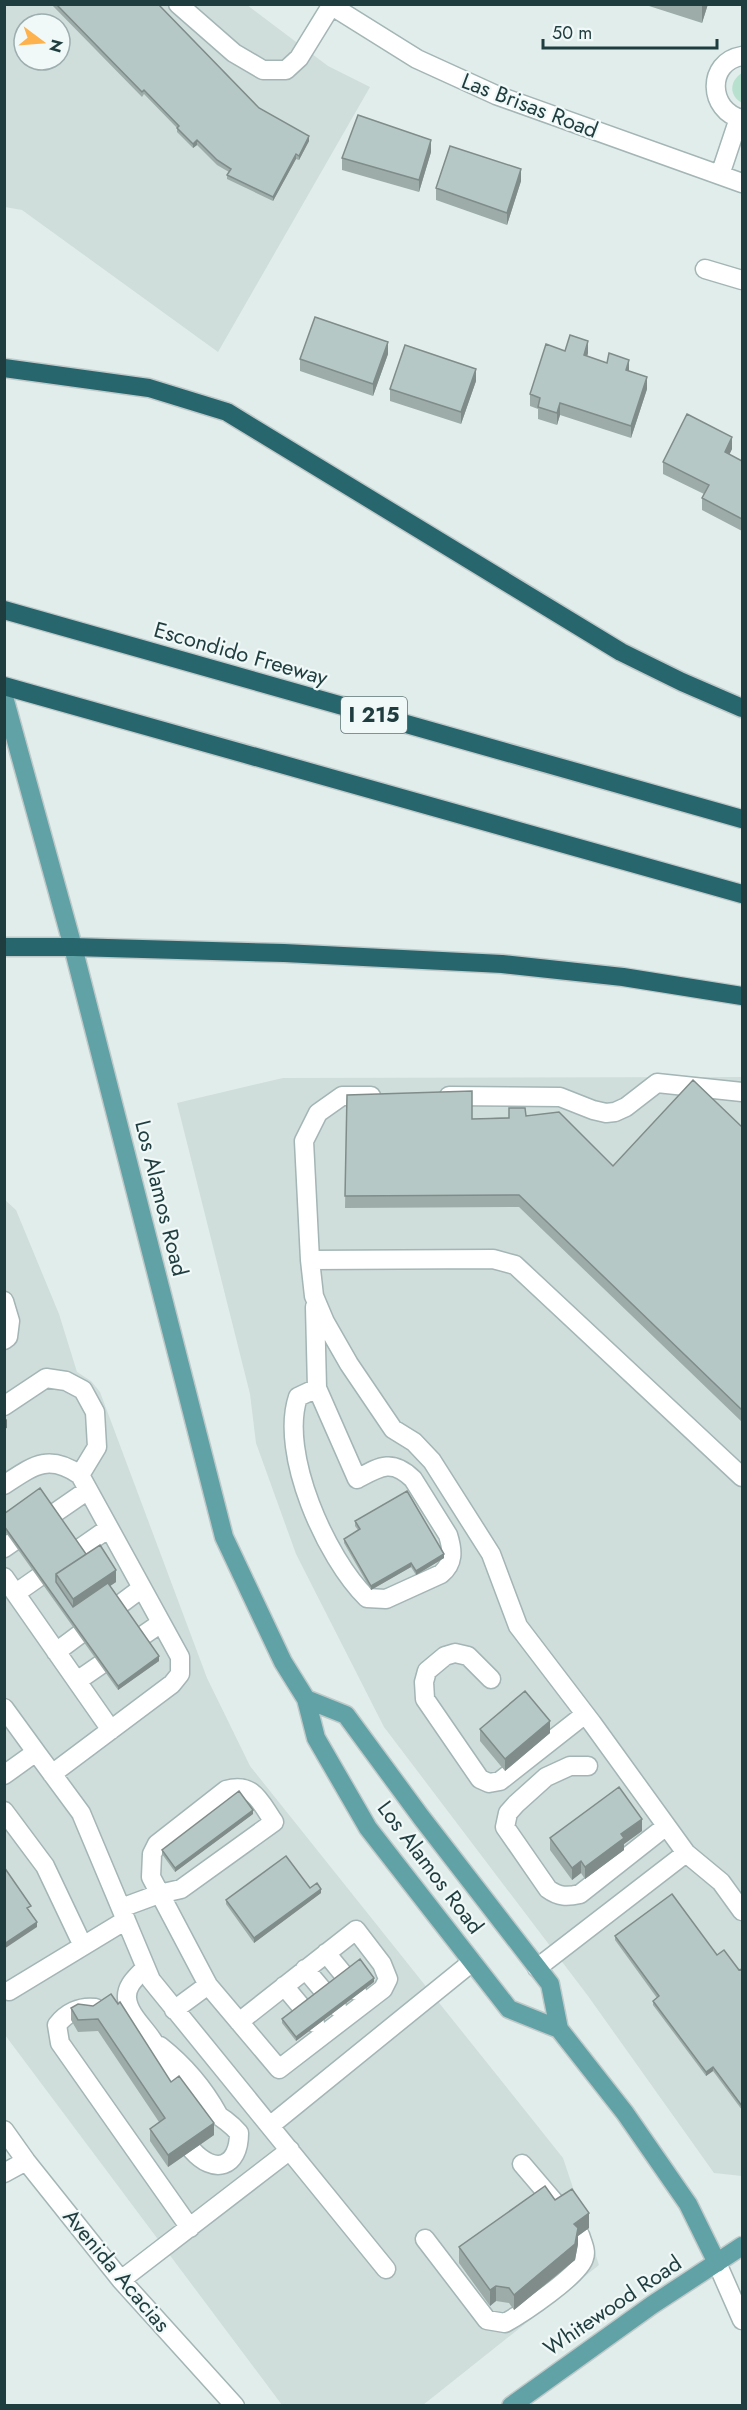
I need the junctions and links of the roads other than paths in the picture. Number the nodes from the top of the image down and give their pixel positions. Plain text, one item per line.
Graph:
1 (178, 4) edge
2 (330, 5) edge
3 (742, 56) edge
4 (741, 118) edge
5 (720, 175) junction
6 (742, 183) edge
7 (705, 269) dead end
8 (742, 280) edge
9 (4, 368) edge
10 (4, 610) edge
11 (4, 686) edge
12 (4, 697) edge
13 (742, 708) edge
14 (742, 819) edge
15 (742, 894) edge
16 (4, 947) edge
17 (73, 947) junction
18 (742, 996) edge
19 (742, 1092) edge
20 (388, 1096) edge
21 (434, 1096) edge
22 (309, 1260) junction
23 (314, 1296) junction
24 (4, 1301) edge
25 (4, 1340) edge
26 (317, 1388) junction
27 (4, 1406) edge
28 (742, 1477) edge
29 (84, 1483) junction
30 (4, 1485) edge
31 (109, 1528) junction
32 (4, 1548) edge
33 (4, 1577) edge
34 (142, 1588) junction
35 (16, 1593) junction
36 (161, 1623) junction
37 (56, 1652) junction
38 (491, 1679) dead end
39 (77, 1682) junction
40 (306, 1699) junction
41 (4, 1708) edge
42 (584, 1715) junction
43 (111, 1730) junction
44 (36, 1752) junction
45 (588, 1766) dead end
46 (52, 1774) junction
47 (4, 1775) edge
48 (215, 1798) junction
49 (4, 1811) edge
50 (195, 1814) junction
51 (665, 1827) junction
52 (176, 1829) junction
53 (249, 1840) junction
54 (686, 1853) junction
55 (229, 1855) junction
56 (209, 1869) junction
57 (159, 1894) junction
58 (742, 1911) edge
59 (123, 1914) junction
60 (83, 1946) junction
61 (326, 1953) junction
62 (472, 1962) junction
63 (145, 1968) junction
64 (537, 1968) junction
65 (306, 1970) junction
66 (208, 1985) junction
67 (284, 1986) junction
68 (9, 1991) dead end
69 (366, 2002) junction
70 (174, 2010) junction
71 (102, 2013) edge
72 (345, 2018) junction
73 (239, 2022) junction
74 (559, 2029) junction
75 (324, 2034) junction
76 (270, 2125) junction
77 (4, 2130) edge
78 (192, 2150) edge
79 (290, 2150) junction
80 (26, 2161) junction
81 (522, 2164) dead end
82 (4, 2173) edge
83 (562, 2211) edge
84 (190, 2228) junction
85 (580, 2235) edge
86 (425, 2239) dead end
87 (742, 2246) edge
88 (717, 2263) junction
89 (386, 2269) dead end
90 (122, 2280) junction
91 (742, 2320) edge
92 (235, 2406) edge
93 (511, 2406) edge

1 - 2 street
2 - 5 street, Las Brisas Road
3 - 4 street
4 - 5 street
5 - 6 street, Las Brisas Road
7 - 8 street
9 - 13 highway
10 - 14 highway, Escondido Freeway / I 215
11 - 15 highway
12 - 17 main road, Los Alamos Road
16 - 17 highway
17 - 18 highway
17 - 40 main road, Los Alamos Road
19 - 21 street
20 - 22 street
22 - 23 street
22 - 28 street
23 - 26 street
23 - 42 street
24 - 25 street
26 - 26 street
27 - 29 street
29 - 30 street
29 - 31 street
29 - 32 street
31 - 34 street
31 - 35 street
33 - 35 street
34 - 36 street
34 - 37 street
35 - 37 street
36 - 39 street
36 - 43 street
37 - 39 street
38 - 42 street
39 - 43 street
40 - 62 main road, Los Alamos Road
40 - 64 main road, Los Alamos Road
41 - 44 street
42 - 51 street
43 - 46 street
44 - 46 street
44 - 47 street
45 - 51 street
46 - 59 street
48 - 50 street
48 - 53 street
48 - 53 street
49 - 60 street
50 - 52 street
50 - 55 street
51 - 54 street
52 - 56 street
52 - 57 street
53 - 55 street
54 - 58 street
54 - 64 street
55 - 56 street
56 - 57 street
57 - 59 street
57 - 66 street
59 - 60 street
59 - 63 street
60 - 68 street
61 - 65 street
61 - 69 street
61 - 69 street
62 - 74 main road, Los Alamos Road
62 - 76 street
63 - 70 street
63 - 78 street
64 - 74 main road, Los Alamos Road
65 - 67 street
65 - 72 street
66 - 70 street
66 - 73 street
67 - 73 street
67 - 75 street
69 - 72 street
70 - 76 street
71 - 84 street
72 - 75 street
73 - 75 street
74 - 88 main road, Los Alamos Road
76 - 79 street
77 - 80 street, Avenida Acacias
79 - 84 street
79 - 89 street
80 - 82 street
80 - 90 street, Avenida Acacias
81 - 83 street
84 - 90 street
85 - 86 street
87 - 88 main road, Whitewood Road
88 - 91 street, Los Alamos Road
88 - 93 main road, Whitewood Road
90 - 92 street, Avenida Acacias

